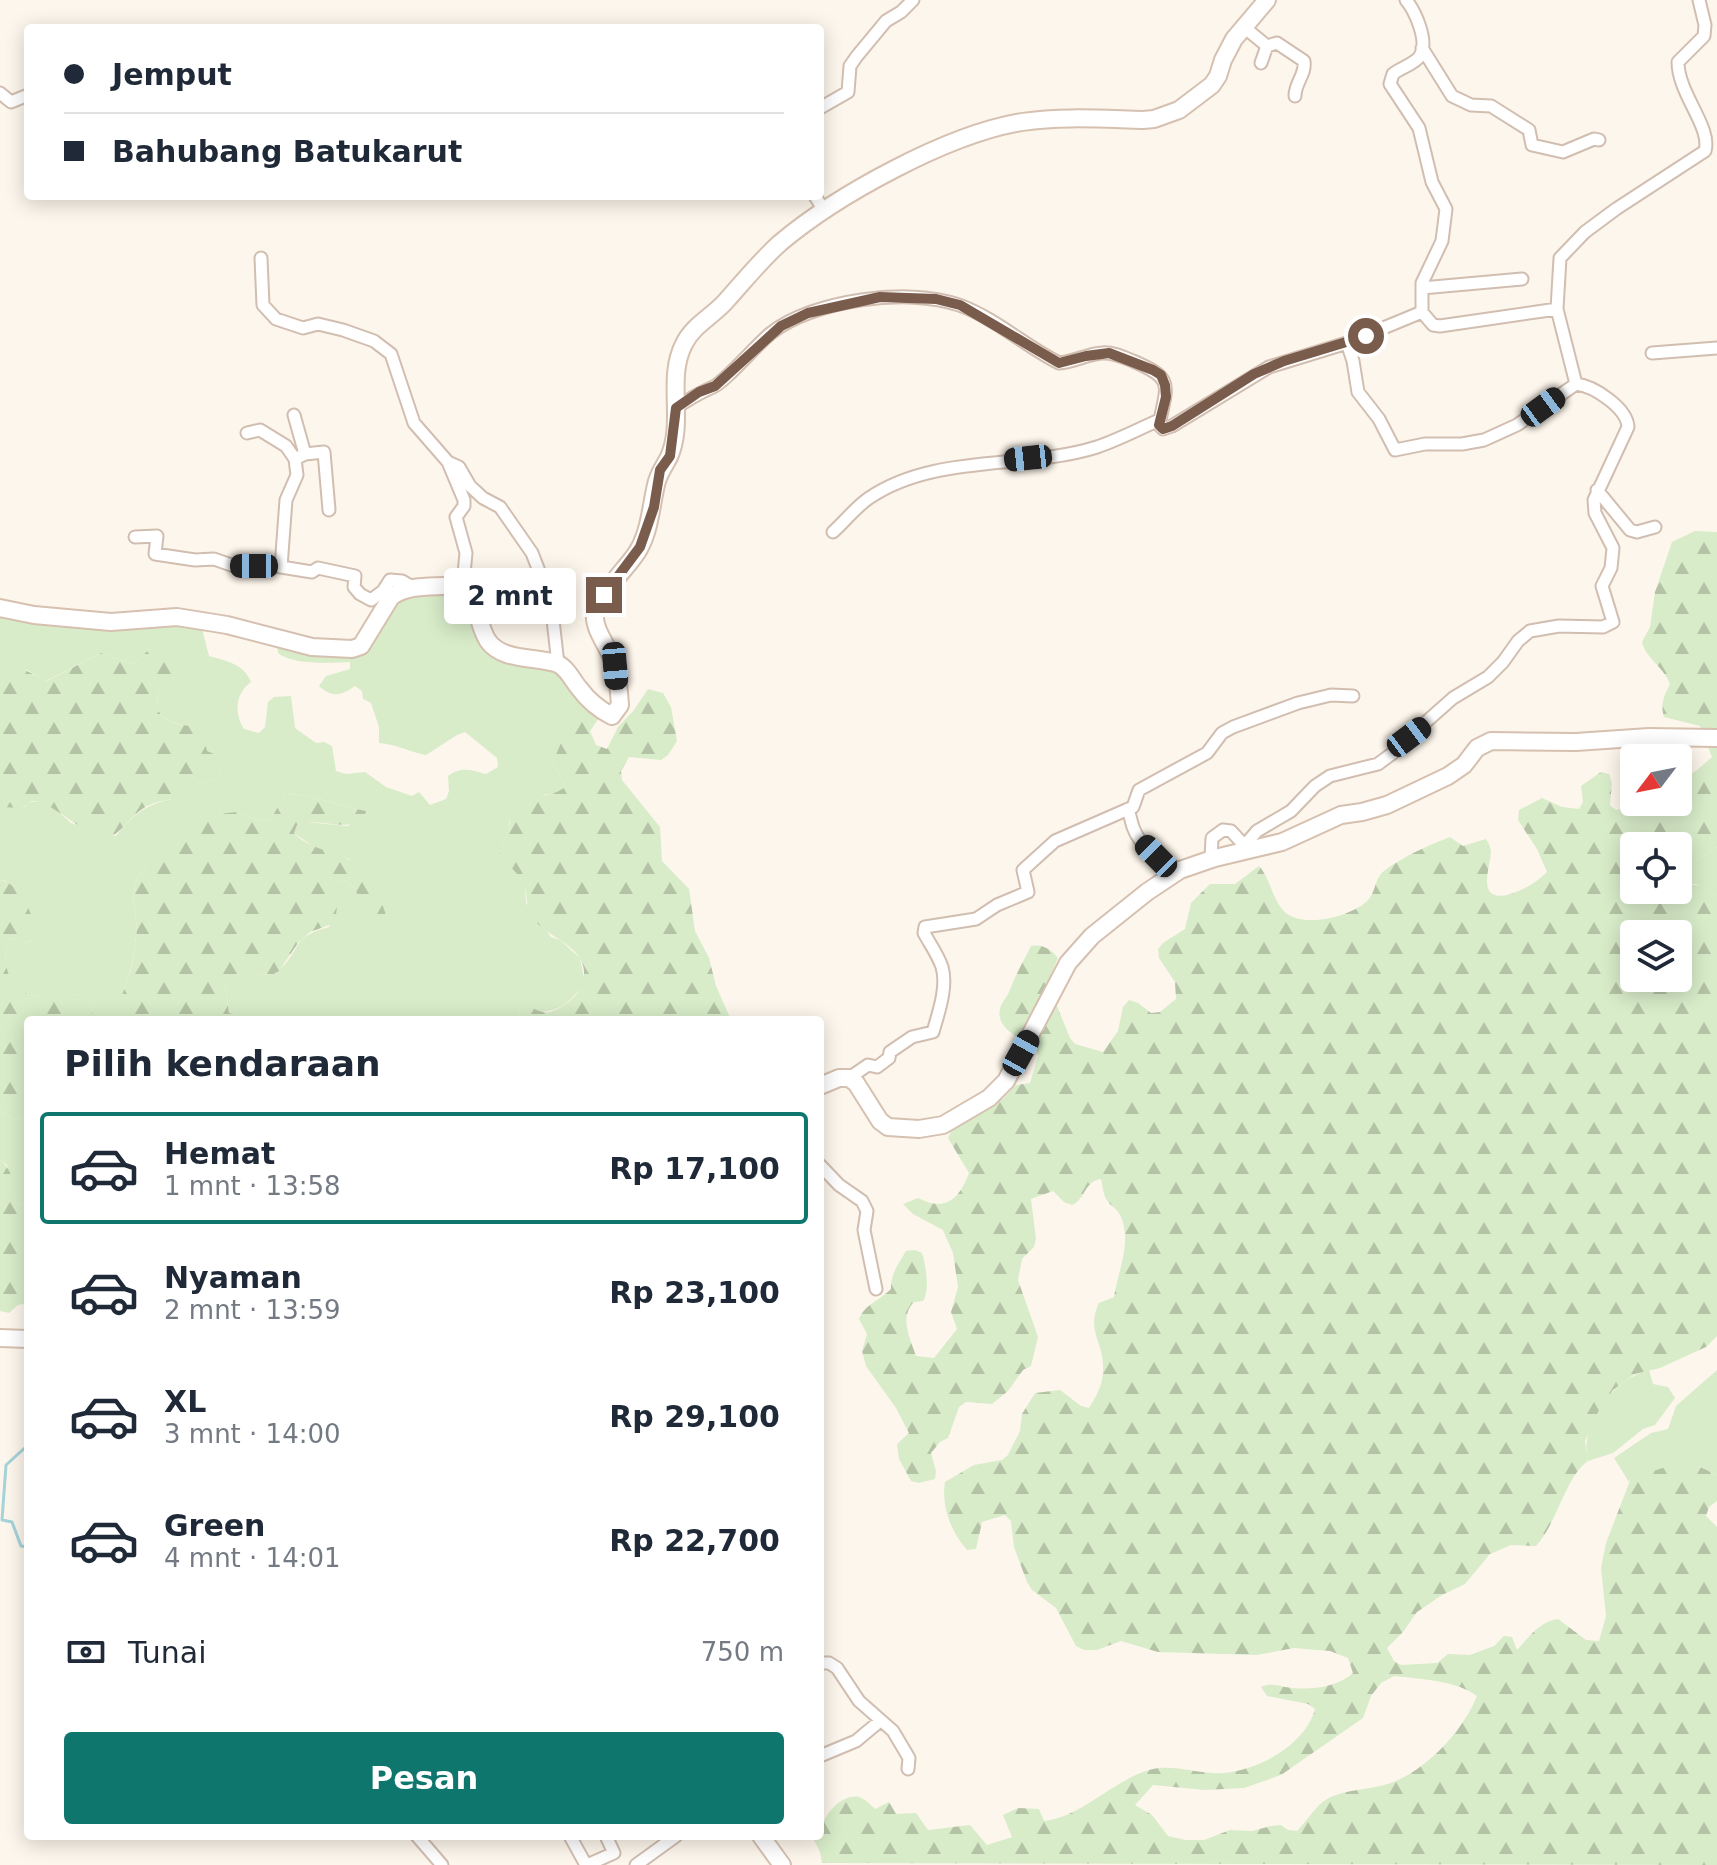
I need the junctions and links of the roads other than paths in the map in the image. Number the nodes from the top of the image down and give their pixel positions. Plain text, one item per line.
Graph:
1 (913, 0) edge
2 (1267, 0) edge
3 (1406, 0) edge
4 (1699, 0) edge
5 (1245, 23) junction
6 (1267, 46) junction
7 (1422, 48) junction
8 (1261, 63) dead end
9 (0, 93) edge
10 (1295, 96) dead end
11 (24, 97) edge
12 (824, 106) edge
13 (1599, 140) dead end
14 (818, 200) edge
15 (825, 212) junction
16 (261, 258) dead end
17 (1522, 279) dead end
18 (1422, 288) junction
19 (1557, 309) junction
20 (1422, 312) junction
21 (1347, 343) junction
22 (1717, 348) edge
23 (1652, 353) dead end
24 (1576, 384) junction
25 (676, 408) junction
26 (294, 415) dead end
27 (1159, 420) junction
28 (247, 433) dead end
29 (300, 456) junction
30 (448, 462) junction
31 (1597, 490) junction
32 (329, 510) dead end
33 (1655, 527) dead end
34 (833, 532) dead end
35 (135, 537) dead end
36 (281, 567) junction
37 (463, 584) junction
38 (412, 587) junction
39 (0, 608) edge
40 (558, 664) junction
41 (1353, 696) dead end
42 (1717, 738) edge
43 (1128, 809) junction
44 (1241, 848) junction
45 (1211, 859) junction
46 (1180, 870) junction
47 (849, 1078) junction
48 (824, 1084) edge
49 (824, 1169) edge
50 (876, 1289) dead end
51 (0, 1338) edge
52 (24, 1339) edge
53 (824, 1663) edge
54 (880, 1721) junction
55 (824, 1754) edge
56 (908, 1769) dead end
57 (420, 1840) edge
58 (572, 1840) edge
59 (608, 1840) edge
60 (670, 1840) edge
61 (764, 1840) edge
62 (442, 1865) edge
63 (587, 1865) edge
64 (636, 1865) edge
65 (782, 1865) edge

1 - 12 street
2 - 5 street
3 - 7 street
4 - 19 street
5 - 6 street
5 - 15 street
6 - 8 street
6 - 10 street
7 - 13 street
7 - 18 street
9 - 11 street
14 - 15 street
15 - 25 street
16 - 30 street
17 - 18 street
18 - 20 street
19 - 20 street
19 - 24 street
20 - 21 street
21 - 24 street
21 - 27 street
22 - 23 street
24 - 31 street
25 - 27 street
25 - 40 street
26 - 29 street
27 - 34 street
28 - 29 street
29 - 32 street
29 - 36 street
30 - 37 street
30 - 40 street
31 - 33 street
31 - 44 street
35 - 36 street
36 - 38 street
37 - 38 street
37 - 40 street
38 - 39 street
41 - 43 street
42 - 44 street
43 - 46 street
43 - 47 street
44 - 45 street
44 - 45 street
45 - 46 street
46 - 47 street
47 - 48 street
49 - 50 street
51 - 52 street
53 - 54 street
54 - 55 street
54 - 56 street
57 - 62 street
58 - 63 street
59 - 63 street
60 - 64 street
61 - 65 street

